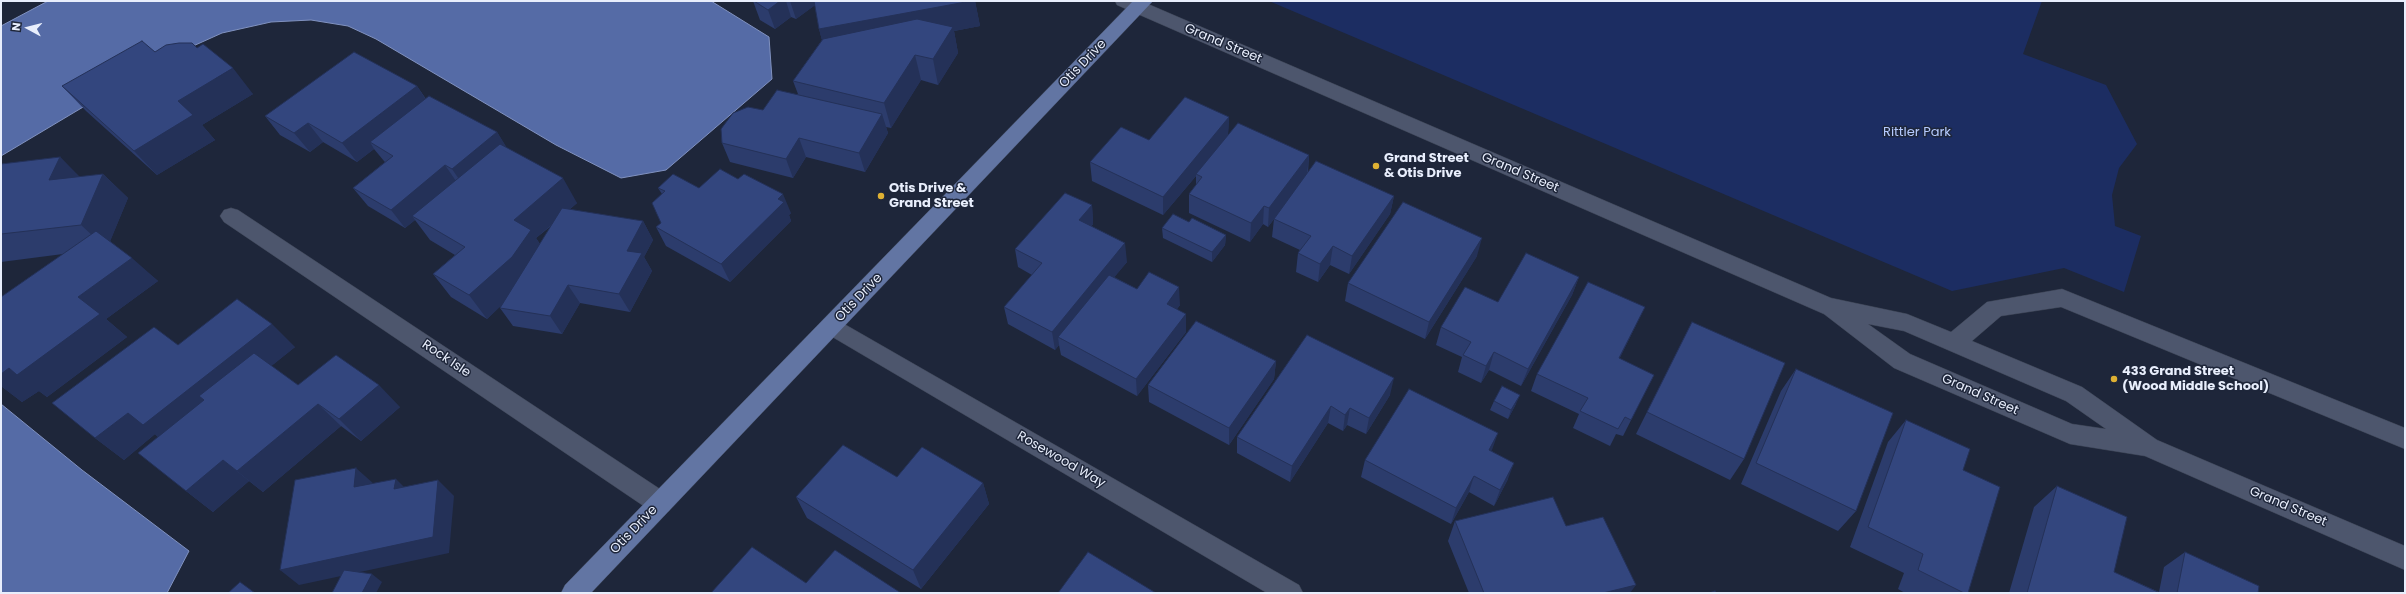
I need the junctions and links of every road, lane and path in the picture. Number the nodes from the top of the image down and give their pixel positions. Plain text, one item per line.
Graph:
1 (1135, 3) edge
2 (231, 216) dead end
3 (1828, 306) junction
4 (832, 326) junction
5 (1954, 343) junction
6 (2405, 439) edge
7 (2149, 446) junction
8 (660, 503) junction
9 (2405, 558) edge
10 (574, 593) edge
11 (1290, 593) edge

1 - 3 street, Grand Street
1 - 4 main road, Otis Drive
2 - 8 street, Rock Isle
3 - 5 street, Grand Street
3 - 7 street, Grand Street
4 - 8 main road, Otis Drive
4 - 11 street, Rosewood Way
5 - 6 street
5 - 7 street, Grand Street
7 - 9 street, Grand Street
8 - 10 main road, Otis Drive

